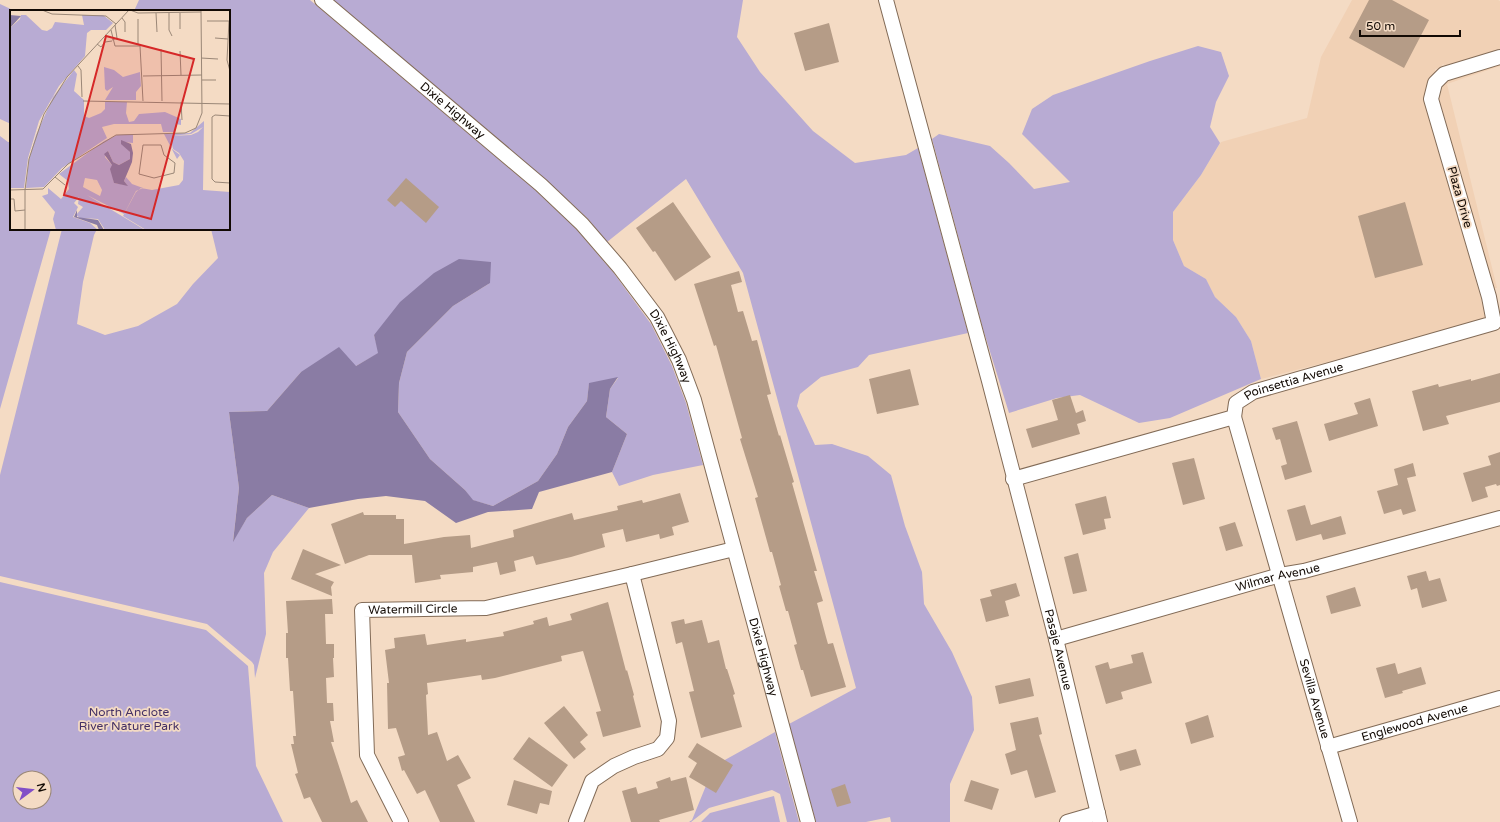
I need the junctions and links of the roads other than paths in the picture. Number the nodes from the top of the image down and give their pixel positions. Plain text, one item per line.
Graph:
1 (322, 0) edge
2 (886, 0) edge
3 (1500, 57) edge
4 (1494, 296) edge
5 (1494, 323) joint
6 (1234, 417) junction
7 (1013, 479) junction
8 (1500, 518) edge
9 (734, 549) junction
10 (632, 574) junction
11 (1280, 575) junction
12 (1056, 639) junction
13 (1500, 698) edge
14 (1328, 747) junction
15 (1099, 818) edge
16 (401, 822) edge
17 (576, 822) edge
18 (808, 822) edge
19 (1067, 822) edge
20 (1350, 822) edge

1 - 9 street, Dixie Highway
2 - 7 street, Pasaje Avenue
3 - 4 street, Plaza Drive
4 - 5 street, Plaza Drive
5 - 6 street, Poinsettia Avenue
6 - 7 street, Poinsettia Avenue
6 - 11 street
7 - 12 street, Pasaje Avenue
8 - 11 street, Wilmar Avenue
9 - 10 street, Watermill Circle
9 - 18 street, Dixie Highway
10 - 16 street, Watermill Circle
10 - 17 street
11 - 12 street, Wilmar Avenue
11 - 14 street, Sevilla Avenue
12 - 15 street, Pasaje Avenue
13 - 14 street, Englewood Avenue
14 - 20 street, Sevilla Avenue
15 - 19 street

